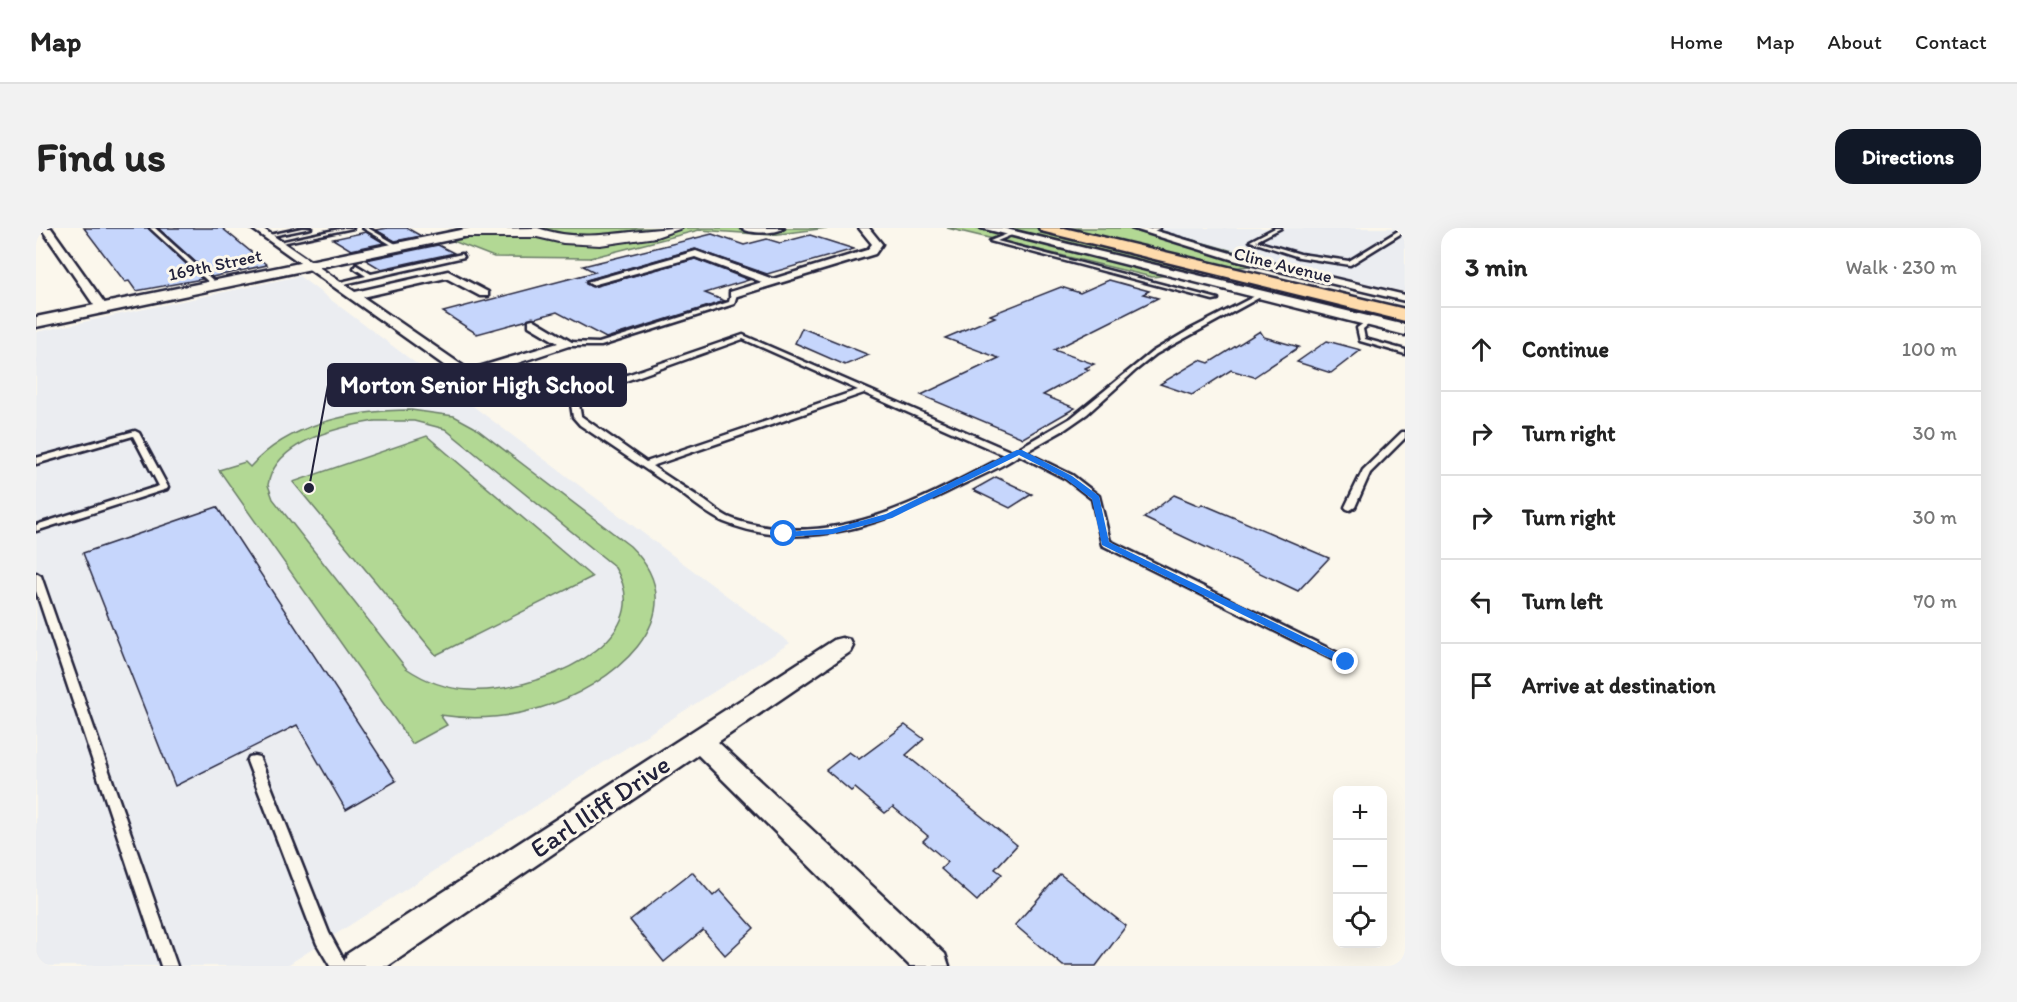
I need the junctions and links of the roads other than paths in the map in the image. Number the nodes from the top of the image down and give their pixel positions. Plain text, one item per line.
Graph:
1 (46, 228) edge
2 (152, 228) edge
3 (256, 228) edge
4 (309, 228) edge
5 (351, 228) edge
6 (365, 228) edge
7 (500, 228) edge
8 (675, 228) edge
9 (747, 228) edge
10 (778, 228) edge
11 (864, 228) edge
12 (987, 228) edge
13 (1046, 228) edge
14 (1071, 228) edge
15 (1078, 228) edge
16 (1136, 228) edge
17 (1278, 228) edge
18 (1405, 229) edge
19 (530, 230) edge
20 (1153, 230) edge
21 (474, 231) edge
22 (1017, 231) edge
23 (267, 236) junction
24 (278, 243) junction
25 (399, 247) junction
26 (1165, 250) junction
27 (1097, 254) junction
28 (462, 256) dead end
29 (1075, 263) junction
30 (310, 266) junction
31 (356, 267) dead end
32 (1214, 268) junction
33 (370, 276) junction
34 (592, 282) dead end
35 (772, 282) junction
36 (336, 284) junction
37 (215, 285) junction
38 (484, 294) dead end
39 (734, 294) joint
40 (1261, 295) junction
41 (352, 296) junction
42 (1405, 298) edge
43 (1215, 299) dead end
44 (1405, 307) edge
45 (102, 308) junction
46 (1405, 315) edge
47 (1370, 321) junction
48 (36, 322) edge
49 (533, 323) dead end
50 (1405, 330) edge
51 (569, 344) junction
52 (1405, 352) edge
53 (865, 390) junction
54 (1405, 434) edge
55 (1016, 454) junction
56 (36, 461) edge
57 (645, 465) junction
58 (1350, 507) dead end
59 (36, 528) edge
60 (36, 576) edge
61 (842, 646) dead end
62 (1346, 662) dead end
63 (699, 740) junction
64 (254, 761) dead end
65 (169, 966) edge
66 (339, 966) edge
67 (359, 966) edge
68 (933, 966) edge

1 - 45 street
2 - 37 lane
3 - 23 street
4 - 23 lane
5 - 24 lane
6 - 25 lane
7 - 21 main road, 169th Street
8 - 19 main road
9 - 10 street
11 - 35 street
12 - 22 street
13 - 32 highway, Cline Avenue
14 - 26 highway, Cline Avenue
15 - 26 highway
16 - 20 street, Cline Avenue
17 - 18 lane
19 - 21 main road
20 - 42 street, Cline Avenue
21 - 25 street, 169th Street
22 - 27 street
22 - 29 lane
22 - 32 highway
23 - 24 street
24 - 30 street
25 - 30 street, 169th Street
26 - 44 highway, Cline Avenue
27 - 29 lane
27 - 40 street
28 - 33 lane
29 - 43 lane
30 - 36 street
30 - 37 street, 169th Street
31 - 33 lane
32 - 46 highway, Cline Avenue
33 - 36 lane
34 - 35 street
35 - 39 street
36 - 41 street
37 - 45 street, 169th Street
38 - 41 street
39 - 51 lane
40 - 47 street
40 - 55 lane
41 - 51 street
45 - 48 street, 169th Street
47 - 50 street
47 - 52 lane
49 - 51 street
53 - 55 lane
53 - 57 lane
53 - 57 lane
54 - 58 lane
55 - 57 lane
55 - 62 lane
56 - 59 lane
60 - 65 lane
61 - 63 street, Earl Iliff Drive
63 - 67 street, Earl Iliff Drive
63 - 68 street
64 - 66 lane

